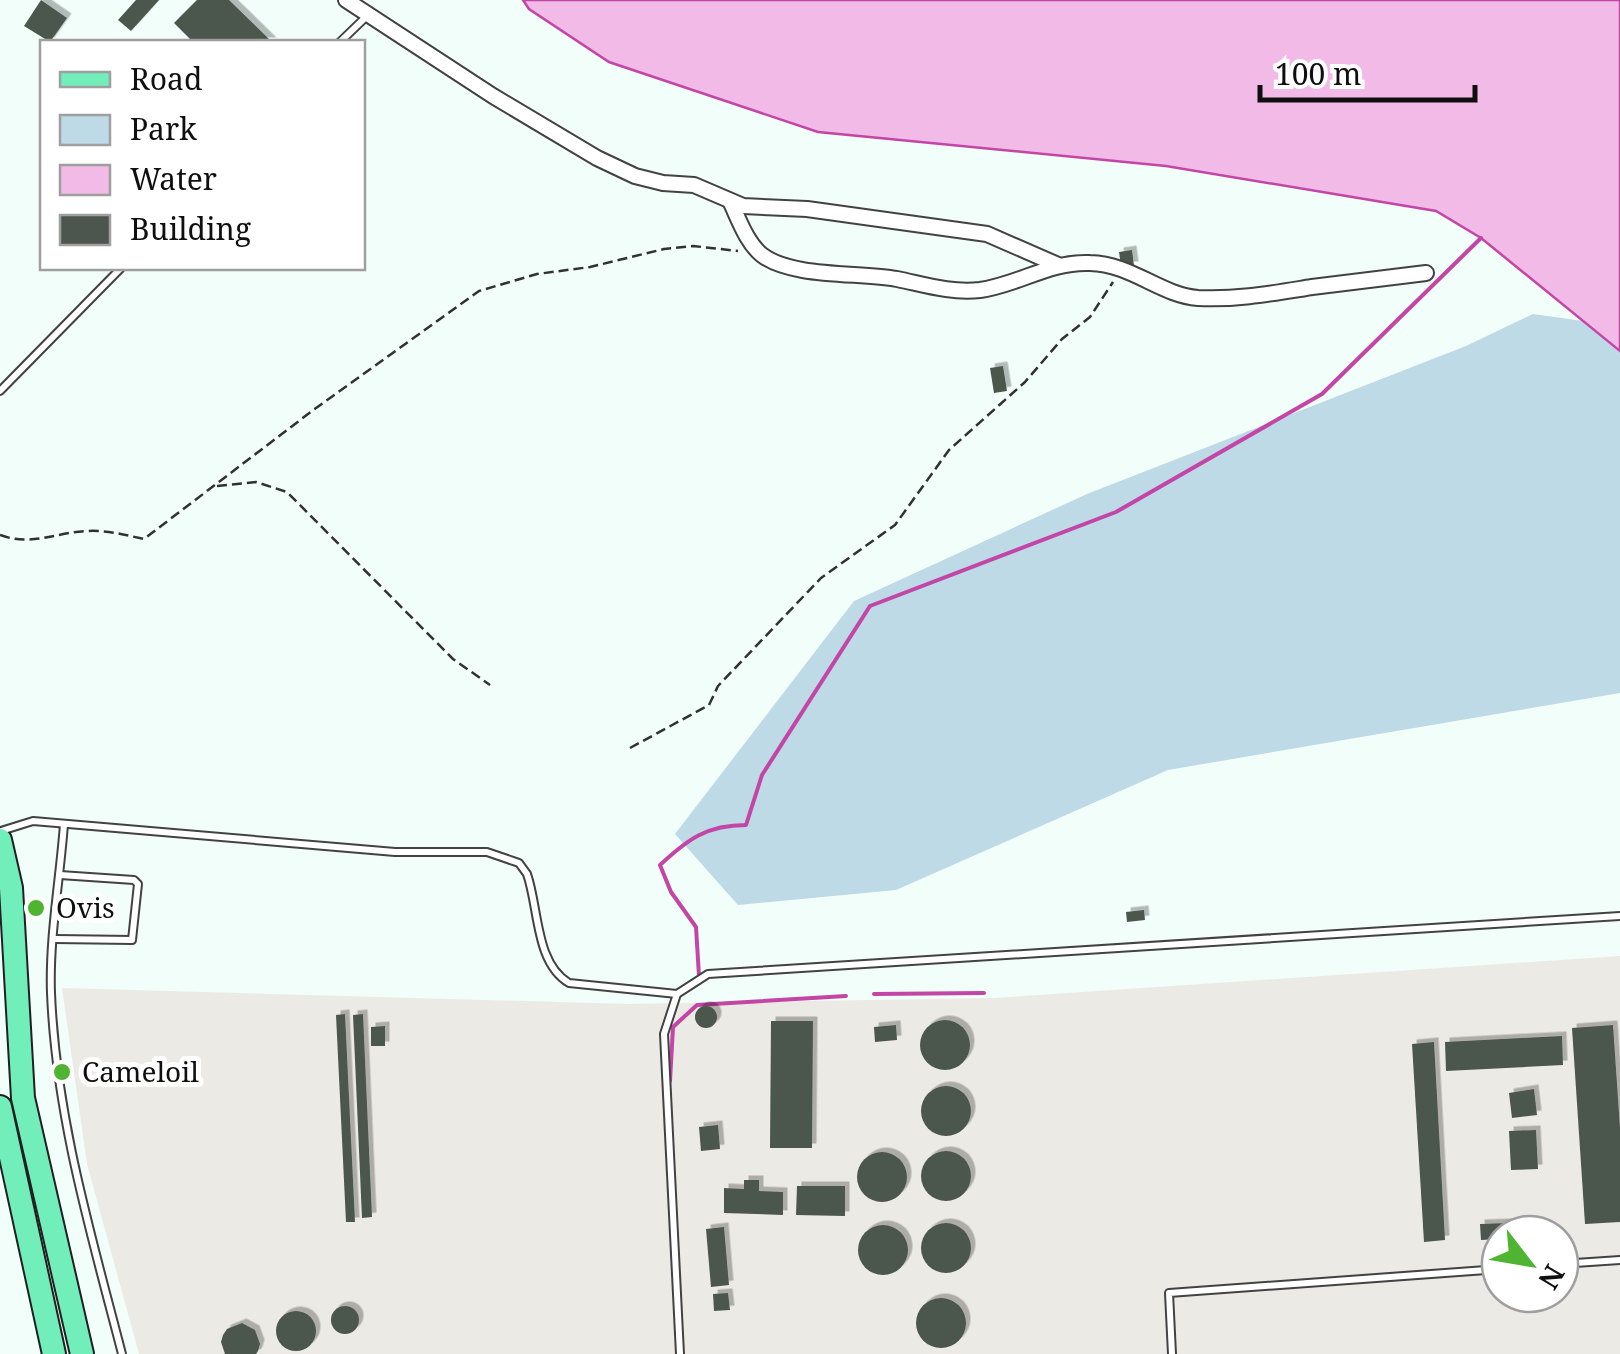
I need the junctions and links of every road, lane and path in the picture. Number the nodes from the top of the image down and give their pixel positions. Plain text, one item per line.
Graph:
1 (346, 0) edge
2 (368, 15) junction
3 (342, 40) edge
4 (731, 203) junction
5 (761, 254) junction
6 (1058, 265) junction
7 (1122, 268) junction
8 (119, 270) edge
9 (1426, 274) dead end
10 (0, 391) edge
11 (215, 486) junction
12 (0, 535) edge
13 (490, 686) dead end
14 (630, 748) dead end
15 (64, 824) junction
16 (0, 832) edge
17 (0, 840) edge
18 (60, 874) junction
19 (1620, 916) edge
20 (14, 922) junction
21 (54, 939) junction
22 (0, 954) edge
23 (677, 994) junction
24 (0, 1107) edge
25 (1620, 1260) edge
26 (1580, 1263) edge
27 (1480, 1270) edge
28 (54, 1354) edge
29 (82, 1354) edge
30 (122, 1354) edge
31 (680, 1354) edge
32 (1172, 1354) edge

1 - 2 street
2 - 3 lane
2 - 4 street
4 - 5 street
4 - 6 street
5 - 6 street
5 - 11 path
6 - 7 street
7 - 9 street
7 - 14 path
8 - 10 lane
11 - 12 path
11 - 13 path
15 - 16 lane
15 - 18 lane
15 - 23 lane
17 - 20 main road
18 - 21 lane
18 - 21 lane
19 - 23 lane
20 - 22 main road
20 - 29 main road
21 - 30 lane
23 - 31 lane
24 - 28 main road
25 - 26 lane
27 - 32 lane

